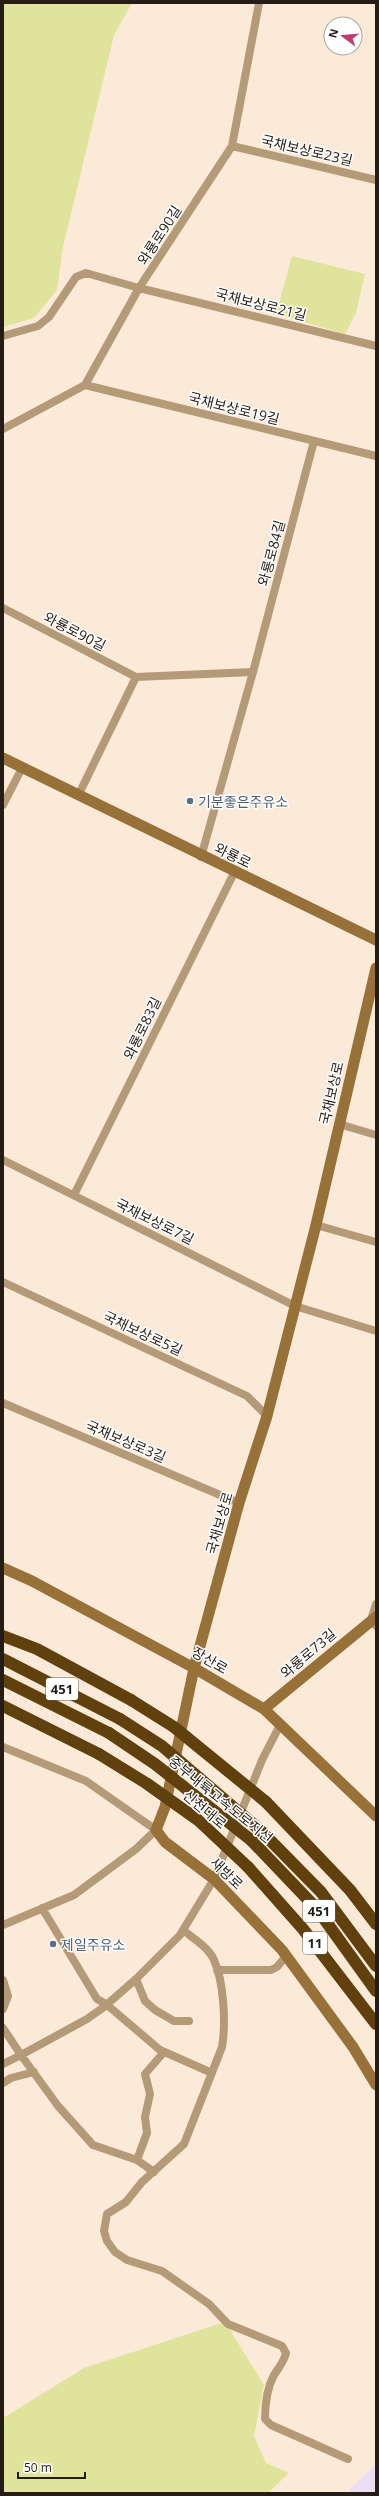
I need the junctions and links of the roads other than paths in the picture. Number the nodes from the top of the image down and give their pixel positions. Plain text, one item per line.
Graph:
1 (259, 3) edge
2 (232, 146) junction
3 (376, 180) edge
4 (139, 288) junction
5 (3, 336) edge
6 (376, 346) edge
7 (85, 386) junction
8 (3, 429) edge
9 (314, 441) junction
10 (376, 456) edge
11 (3, 608) edge
12 (253, 672) junction
13 (136, 677) junction
14 (3, 758) edge
15 (22, 768) junction
16 (78, 796) junction
17 (3, 805) edge
18 (201, 857) junction
19 (234, 872) junction
20 (376, 940) edge
21 (376, 968) edge
22 (339, 1124) junction
23 (376, 1135) edge
24 (3, 1160) edge
25 (74, 1195) junction
26 (316, 1225) junction
27 (376, 1242) edge
28 (3, 1282) edge
29 (295, 1306) junction
30 (376, 1331) edge
31 (3, 1403) edge
32 (267, 1416) junction
33 (239, 1503) junction
34 (3, 1568) edge
35 (376, 1604) edge
36 (374, 1621) edge
37 (3, 1636) edge
38 (3, 1659) edge
39 (194, 1668) junction
40 (3, 1680) edge
41 (3, 1706) edge
42 (264, 1709) junction
43 (280, 1725) junction
44 (3, 1747) edge
45 (376, 1816) edge
46 (156, 1830) junction
47 (214, 1880) junction
48 (42, 1908) junction
49 (376, 1924) edge
50 (3, 1925) edge
51 (183, 1930) junction
52 (286, 1956) junction
53 (376, 1966) edge
54 (217, 1970) junction
55 (136, 1979) junction
56 (3, 1980) edge
57 (376, 1991) edge
58 (106, 2004) junction
59 (3, 2009) edge
60 (189, 2020) dead end
61 (376, 2024) edge
62 (3, 2028) edge
63 (164, 2052) junction
64 (22, 2054) junction
65 (3, 2064) edge
66 (34, 2072) junction
67 (212, 2073) junction
68 (3, 2083) edge
69 (376, 2085) edge
70 (137, 2160) junction
71 (154, 2172) junction
72 (348, 2459) dead end

1 - 2 street, 와룡로90길
2 - 3 street, 국채보상로23길
2 - 4 street, 와룡로90길
4 - 5 street, 국채보상로21길
4 - 6 street, 국채보상로21길
4 - 7 street, 와룡로90길
7 - 8 street
7 - 9 street, 국채보상로19길
9 - 10 street, 국채보상로19길
9 - 12 street, 와룡로84길
11 - 13 street, 와룡로90길
12 - 13 street
12 - 18 street, 와룡로84길
13 - 16 street
14 - 15 main road, 와룡로
15 - 16 main road, 와룡로
15 - 17 street
16 - 18 main road, 와룡로
18 - 19 main road, 와룡로
19 - 20 main road, 와룡로
19 - 25 street, 와룡로83길
21 - 22 main road, 국채보상로
22 - 23 street
22 - 26 main road, 국채보상로
24 - 25 street, 국채보상로7길
25 - 29 street, 국채보상로7길
26 - 27 street
26 - 29 main road, 국채보상로
28 - 32 street, 국채보상로5길
29 - 30 street, 국채보상로7길
29 - 32 main road, 국채보상로
31 - 33 street, 국채보상로3길
32 - 33 main road, 국채보상로
33 - 39 main road, 국채보상로
34 - 39 main road, 장산로
35 - 36 street
36 - 42 main road, 와룡로73길
37 - 49 highway, bridge
38 - 53 highway, 중부내륙고속도로지선 / 451, bridge
39 - 42 main road, 장산로
39 - 46 main road, 국채보상로
40 - 57 highway, 중부내륙고속도로지선 / 451, bridge
41 - 61 highway, 신천대로 / 11, bridge
42 - 43 main road, 장산로
43 - 45 main road, 장산로
43 - 47 street
44 - 46 street, 새방로
46 - 47 main road, 새방로
46 - 48 street
47 - 51 street
47 - 52 main road, 새방로
48 - 50 street
48 - 58 street
51 - 54 street
51 - 55 street
52 - 54 street
52 - 69 main road, 새방로
54 - 67 street
55 - 58 street
55 - 60 street
56 - 59 street
58 - 63 street
58 - 64 street
62 - 64 street
63 - 67 street
63 - 70 street
64 - 65 street
64 - 66 street
66 - 68 street
66 - 70 street
67 - 71 street
70 - 71 street
71 - 72 street

